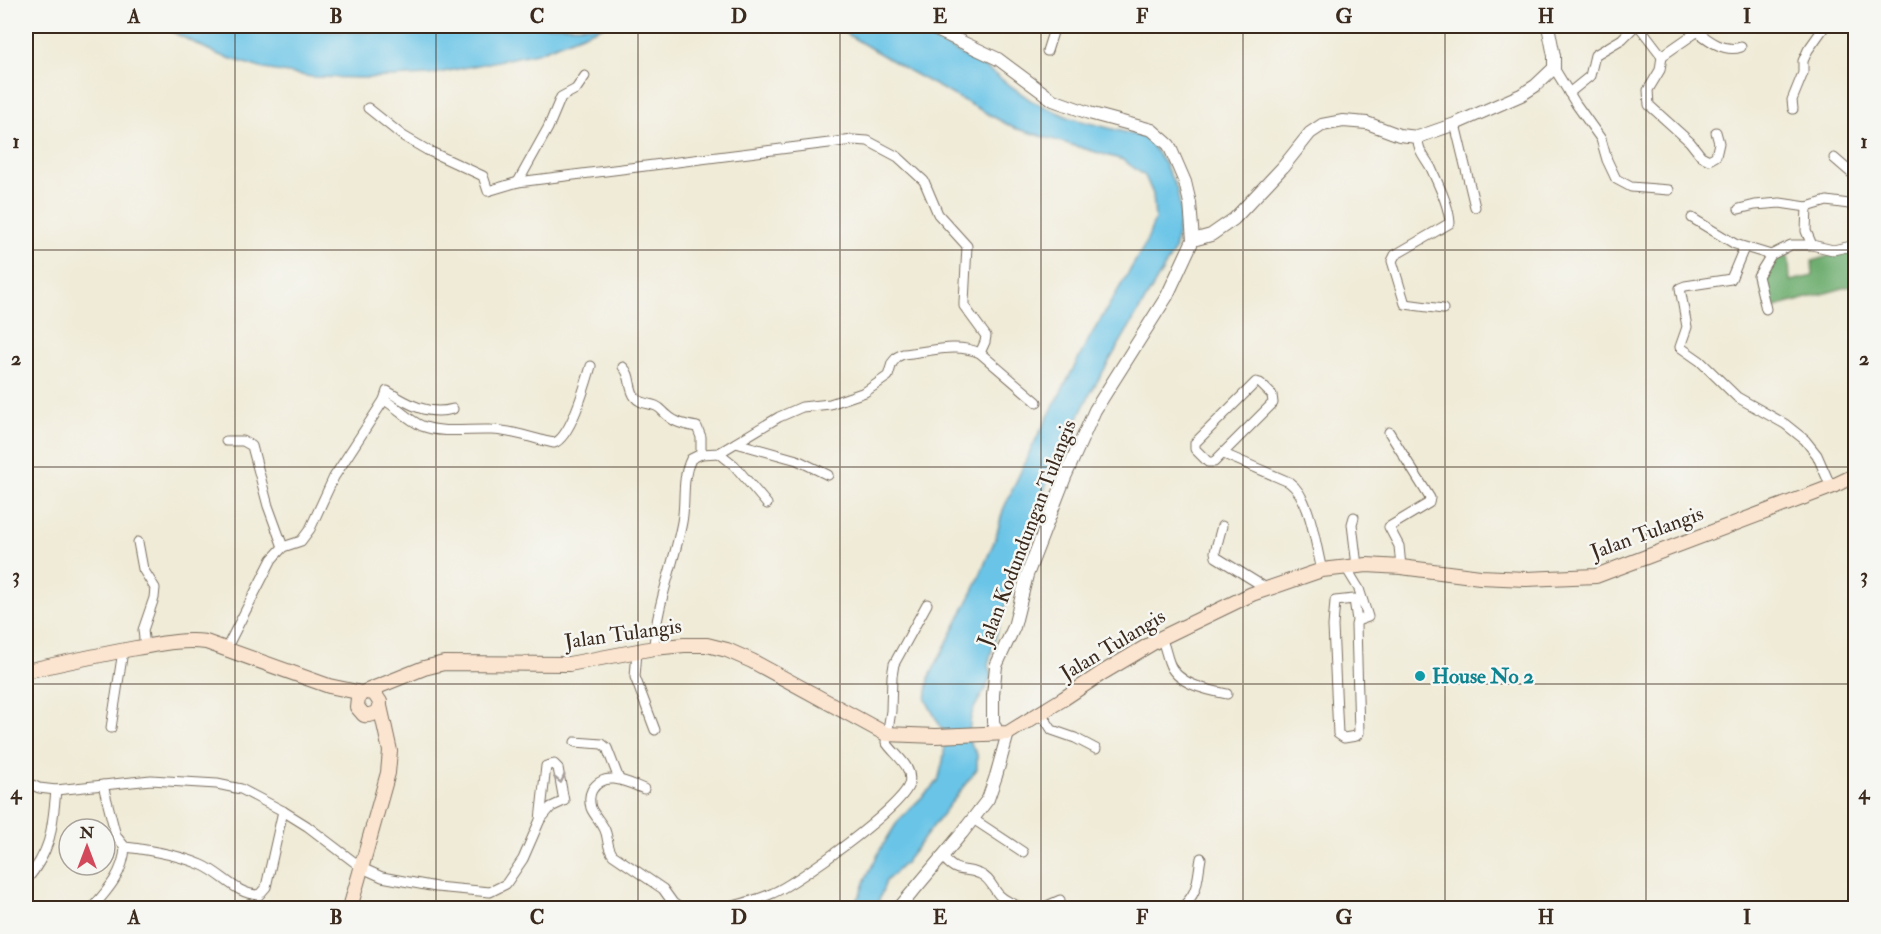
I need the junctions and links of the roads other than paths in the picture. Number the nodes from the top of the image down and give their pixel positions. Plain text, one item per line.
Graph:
1 (928, 26) edge
2 (1054, 26) edge
3 (1548, 26) edge
4 (1637, 26) edge
5 (1825, 26) edge
6 (1694, 28) edge
7 (1741, 47) dead end
8 (1047, 51) dead end
9 (1662, 56) junction
10 (1556, 71) junction
11 (585, 76) dead end
12 (1569, 93) junction
13 (368, 108) dead end
14 (1793, 109) dead end
15 (1457, 130) junction
16 (1716, 132) dead end
17 (1418, 144) junction
18 (1834, 158) dead end
19 (1856, 177) edge
20 (518, 182) junction
21 (1669, 190) dead end
22 (1856, 205) edge
23 (1475, 207) dead end
24 (1807, 207) junction
25 (1739, 209) dead end
26 (1692, 218) dead end
27 (1193, 240) junction
28 (1812, 244) junction
29 (1856, 245) edge
30 (1744, 248) junction
31 (1771, 255) junction
32 (1443, 309) dead end
33 (1766, 309) dead end
34 (980, 353) junction
35 (591, 366) dead end
36 (623, 367) dead end
37 (384, 400) junction
38 (1037, 402) dead end
39 (453, 409) dead end
40 (1389, 432) dead end
41 (226, 441) dead end
42 (736, 443) junction
43 (719, 453) junction
44 (701, 454) junction
45 (1224, 454) junction
46 (828, 475) dead end
47 (1856, 475) edge
48 (1831, 487) junction
49 (767, 504) dead end
50 (1354, 517) dead end
51 (1222, 526) dead end
52 (138, 542) dead end
53 (282, 547) junction
54 (1354, 566) junction
55 (1401, 567) junction
56 (1322, 570) junction
57 (1266, 588) junction
58 (1359, 589) junction
59 (927, 604) dead end
60 (1357, 621) junction
61 (1161, 639) junction
62 (145, 647) junction
63 (654, 648) junction
64 (226, 650) junction
65 (123, 651) junction
66 (637, 651) junction
67 (26, 672) edge
68 (396, 680) junction
69 (1227, 694) dead end
70 (361, 696) junction
71 (380, 704) junction
72 (1041, 713) junction
73 (368, 715) junction
74 (111, 728) dead end
75 (655, 730) dead end
76 (1003, 733) junction
77 (886, 734) junction
78 (575, 742) dead end
79 (1096, 749) dead end
80 (390, 751) junction
81 (619, 779) junction
82 (26, 782) edge
83 (103, 785) junction
84 (644, 789) dead end
85 (57, 790) junction
86 (547, 804) dead end
87 (282, 811) junction
88 (973, 819) junction
89 (125, 847) junction
90 (1023, 852) dead end
91 (942, 856) junction
92 (1201, 858) dead end
93 (362, 868) junction
94 (26, 881) edge
95 (1060, 900) dead end
96 (92, 909) edge
97 (350, 909) edge
98 (680, 909) edge
99 (725, 909) edge
100 (899, 909) edge
101 (1024, 909) edge
102 (1042, 909) edge
103 (1181, 909) edge

1 - 27 street, Jalan Kodundungan Tulangis
2 - 8 street
3 - 10 street
4 - 9 street
4 - 12 street
5 - 14 street
6 - 7 street
6 - 9 street
9 - 16 street
10 - 12 street
10 - 15 street
11 - 20 street
12 - 21 street
13 - 20 street
15 - 17 street
15 - 23 street
17 - 27 street
17 - 32 street
18 - 19 street
20 - 34 street
22 - 24 street
24 - 25 street
24 - 28 street
26 - 30 street
27 - 76 street, Jalan Kodundungan Tulangis
28 - 29 street
28 - 31 street
30 - 31 street
30 - 48 street
31 - 33 street
34 - 38 street
34 - 42 street
35 - 37 street
36 - 44 street
37 - 39 street
37 - 53 street
40 - 55 street
41 - 53 street
42 - 43 street
42 - 46 street
43 - 44 street
43 - 49 street
44 - 63 street
45 - 45 street
45 - 56 street
47 - 48 main road, Jalan Tulangis
48 - 55 main road, Jalan Tulangis
50 - 54 street
51 - 57 street
52 - 62 street
53 - 64 street
54 - 55 main road, Jalan Tulangis
54 - 56 main road, Jalan Tulangis
54 - 58 street
54 - 58 street
56 - 57 main road, Jalan Tulangis
57 - 61 main road, Jalan Tulangis
58 - 60 street
59 - 77 street
60 - 60 street
61 - 69 street
61 - 72 main road, Jalan Tulangis
62 - 64 main road
62 - 65 main road
63 - 66 main road, Jalan Tulangis
63 - 77 main road, Jalan Tulangis
64 - 70 main road
65 - 67 main road
65 - 74 street
66 - 68 main road, Jalan Tulangis
66 - 75 street
68 - 70 main road, Jalan Tulangis
68 - 71 main road
70 - 71 main road
70 - 73 main road
71 - 73 main road
71 - 80 main road
72 - 76 main road, Jalan Tulangis
72 - 79 street
73 - 80 main road
76 - 77 main road, Jalan Tulangis
76 - 88 street
77 - 99 street
78 - 81 street
80 - 93 main road
81 - 84 street
81 - 98 street
82 - 85 street
83 - 85 street
83 - 87 street
83 - 89 street
85 - 94 street
86 - 93 street
87 - 89 street
87 - 93 street
88 - 90 street
88 - 91 street
89 - 96 street
91 - 100 street
91 - 101 street
92 - 103 street
93 - 97 main road
95 - 102 street

